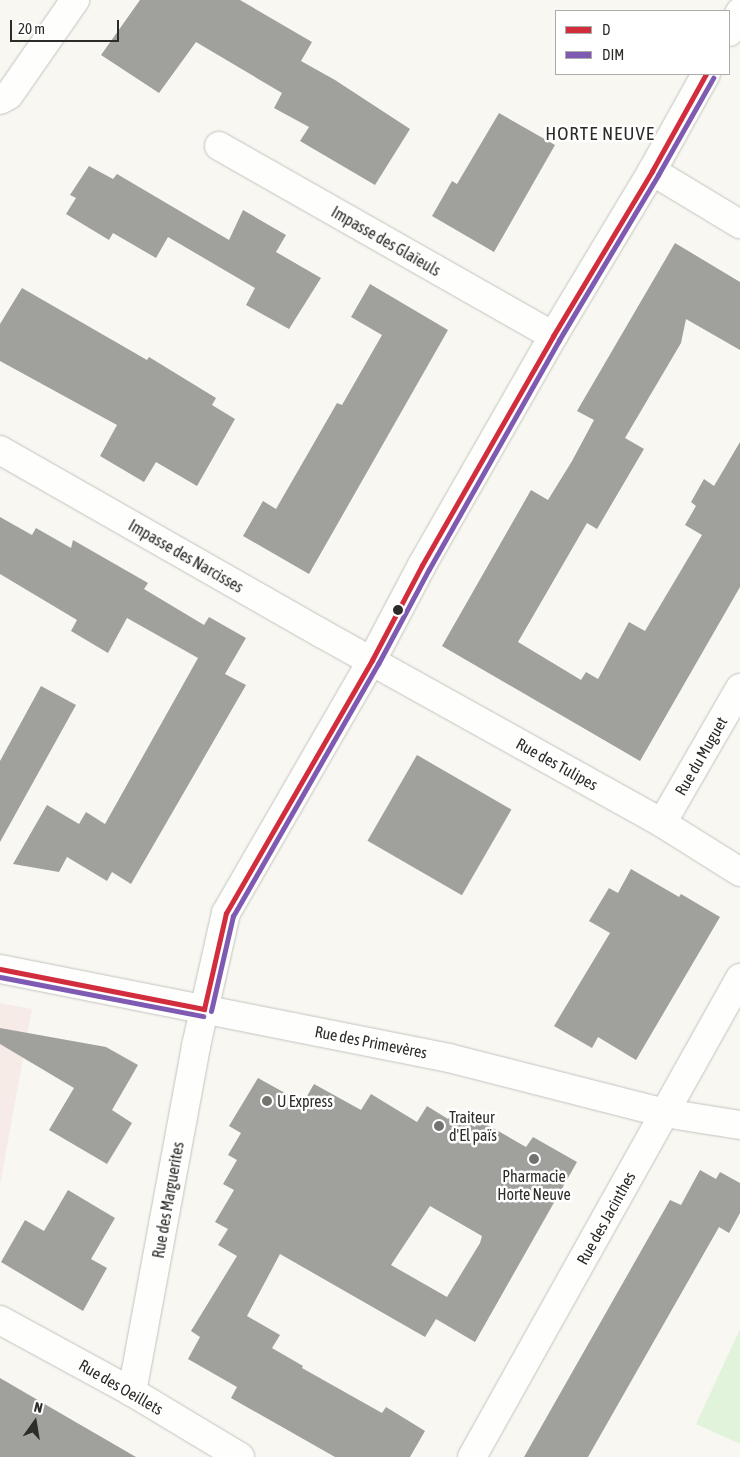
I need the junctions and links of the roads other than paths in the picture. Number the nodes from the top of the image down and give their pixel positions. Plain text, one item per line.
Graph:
1 (75, 0) edge
2 (740, 12) edge
3 (730, 30) edge
4 (705, 75) edge
5 (0, 100) edge
6 (219, 146) dead end
7 (652, 171) junction
8 (740, 224) edge
9 (553, 336) junction
10 (0, 450) edge
11 (372, 660) junction
12 (740, 688) edge
13 (662, 823) junction
14 (740, 872) edge
15 (0, 969) edge
16 (740, 978) edge
17 (204, 1009) junction
18 (665, 1113) junction
19 (740, 1125) edge
20 (0, 1320) edge
21 (132, 1392) junction
22 (240, 1457) edge
23 (472, 1457) edge

1 - 5 street
2 - 3 street
4 - 7 street, Rue des Marguerites
6 - 9 street, Impasse des Glaïeuls
7 - 8 street
7 - 9 street, Rue des Marguerites
9 - 11 street, Rue des Marguerites
10 - 11 street, Impasse des Narcisses
11 - 13 street, Rue des Tulipes
11 - 17 street, Rue des Marguerites
12 - 13 street, Rue du Muguet
13 - 14 street, Rue des Tulipes
15 - 17 street, Rue des Primevères
16 - 18 street, Rue des Jacinthes
17 - 18 street, Rue des Primevères
17 - 21 street, Rue des Marguerites
18 - 19 street, Rue des Primevères
18 - 23 street, Rue des Jacinthes
20 - 21 street, Rue des Oeillets
21 - 22 street, Rue des Oeillets

